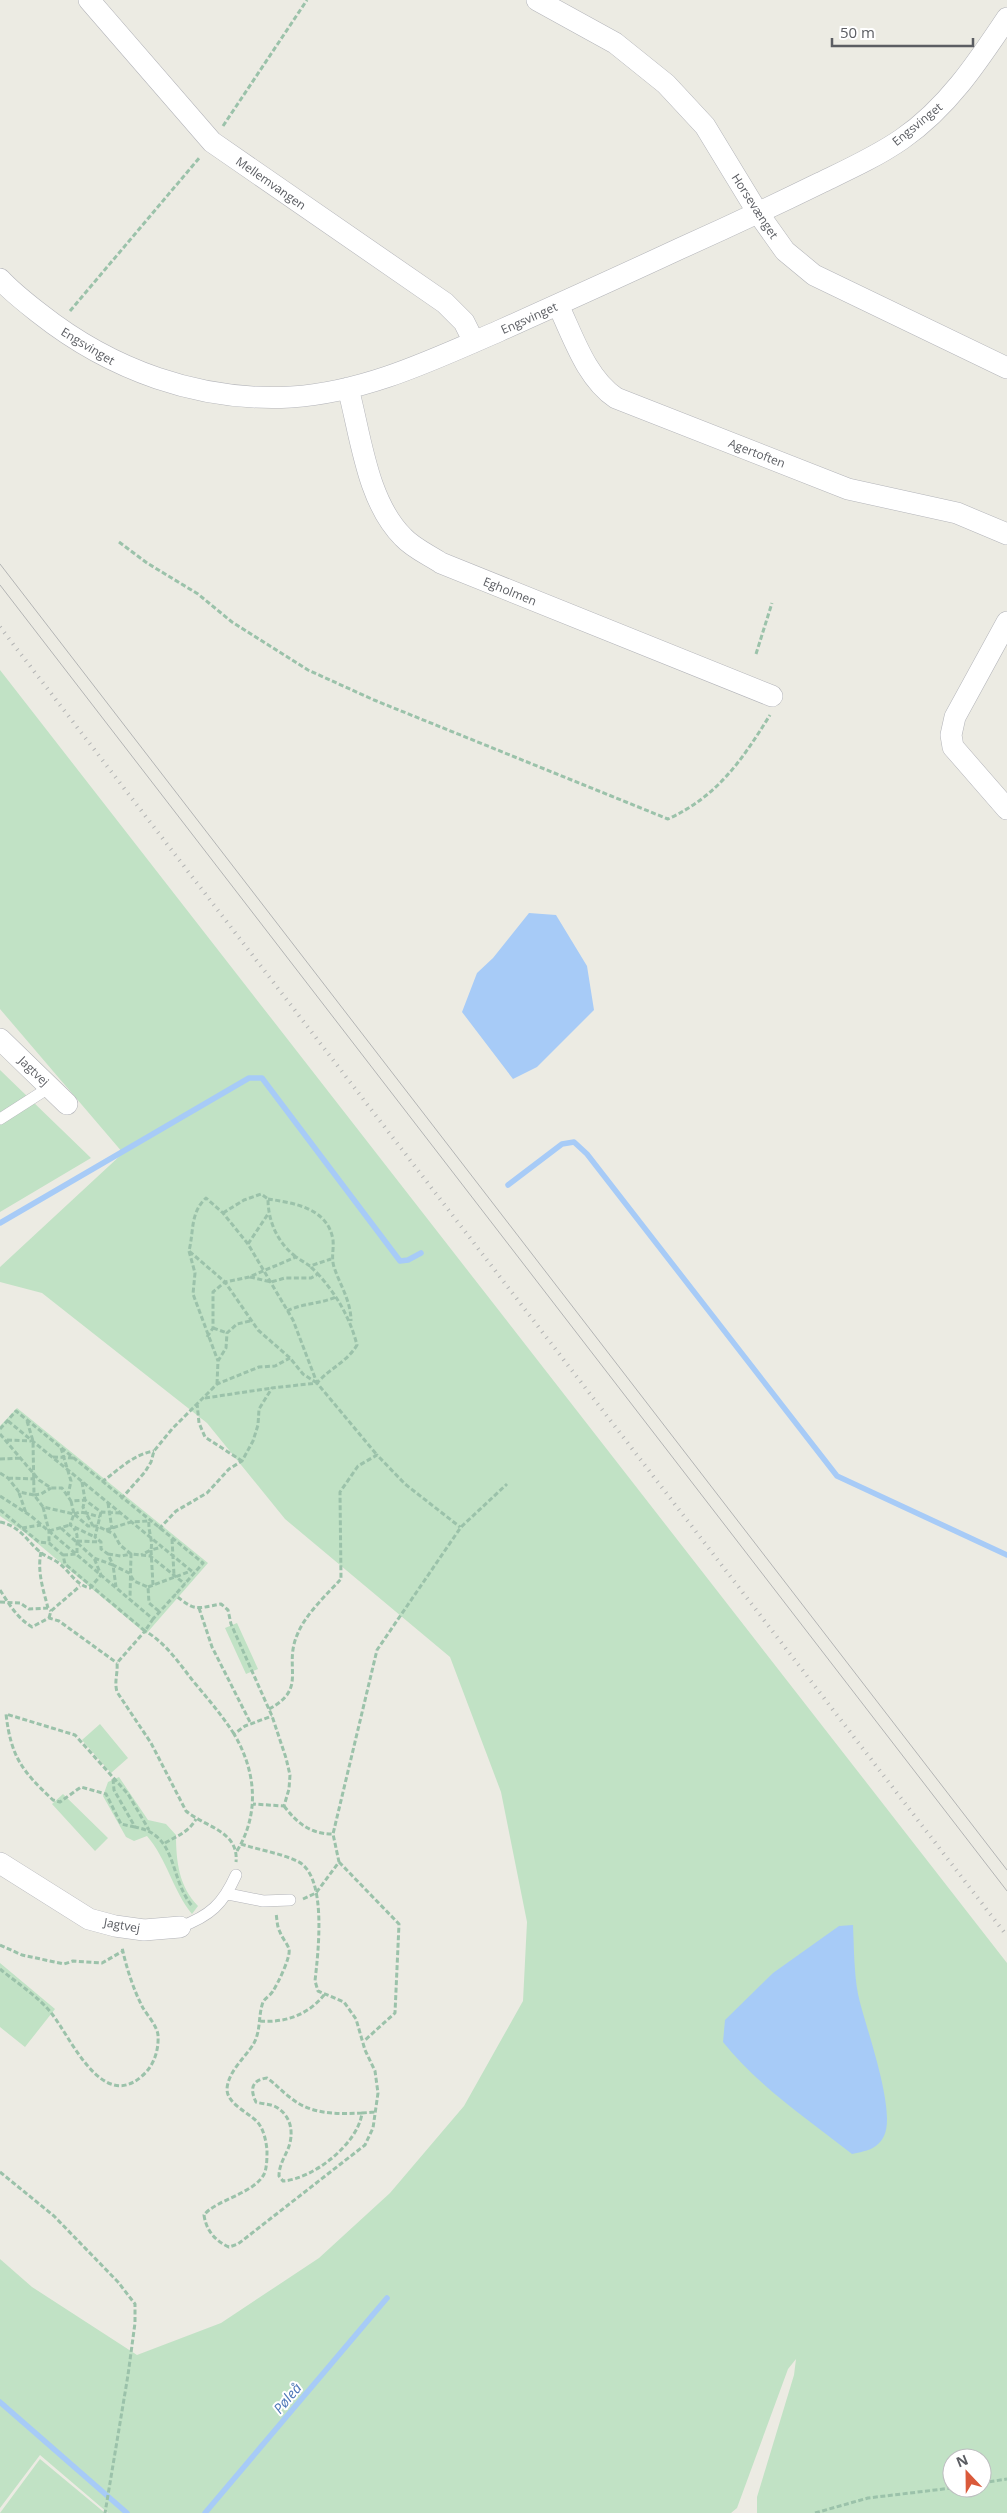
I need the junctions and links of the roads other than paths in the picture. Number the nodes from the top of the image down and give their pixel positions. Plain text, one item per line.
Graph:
1 (89, 0) edge
2 (537, 0) edge
3 (1007, 18) edge
4 (758, 213) junction
5 (0, 279) edge
6 (558, 305) junction
7 (474, 342) junction
8 (1007, 368) edge
9 (348, 388) junction
10 (1007, 534) edge
11 (1007, 622) edge
12 (772, 696) road end
13 (1007, 809) edge
14 (0, 1039) edge
15 (50, 1087) junction
16 (67, 1104) dead end
17 (0, 1119) edge
18 (0, 1863) edge
19 (236, 1875) road end
20 (228, 1894) junction
21 (290, 1900) road end
22 (180, 1927) joint

1 - 7 street, Mellemvangen
2 - 4 street, Horsevænget
3 - 4 street, Engsvinget
4 - 6 street, Engsvinget
4 - 8 street, Horsevænget
5 - 9 street, Engsvinget
6 - 7 street, Engsvinget
6 - 10 street, Agertoften
7 - 9 street, Engsvinget
9 - 12 street, Egholmen
11 - 13 street
14 - 15 street, Jagtvej
15 - 16 street, Jagtvej
15 - 17 lane
18 - 22 street, Jagtvej
19 - 20 lane, Jagtvej
20 - 21 lane
20 - 22 lane, Jagtvej

